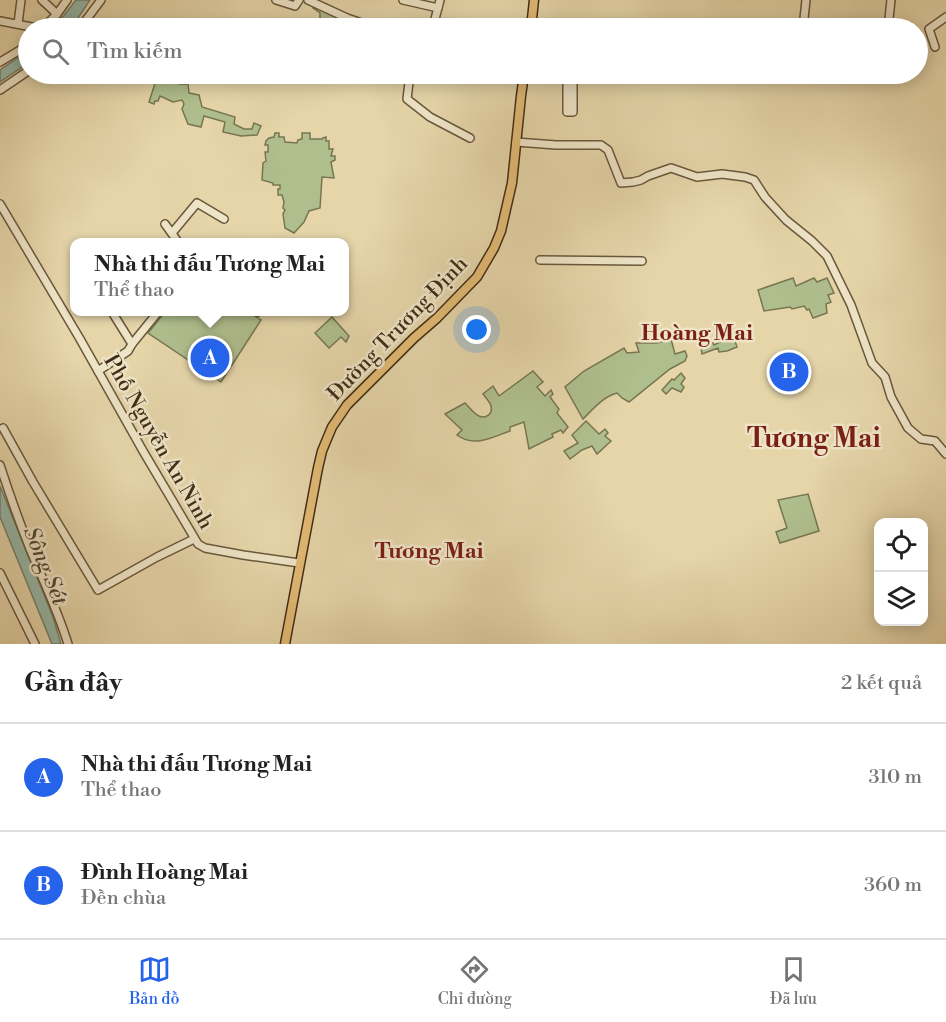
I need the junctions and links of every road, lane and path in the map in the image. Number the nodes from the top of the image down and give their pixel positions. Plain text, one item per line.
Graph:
1 (21, 0) edge
2 (42, 0) edge
3 (67, 0) edge
4 (101, 0) edge
5 (276, 0) edge
6 (299, 0) edge
7 (308, 0) edge
8 (403, 0) edge
9 (534, 0) edge
10 (891, 0) edge
11 (806, 1) edge
12 (439, 4) edge
13 (57, 14) junction
14 (946, 17) edge
15 (19, 18) edge
16 (53, 18) edge
17 (88, 18) edge
18 (347, 18) edge
19 (532, 18) edge
20 (804, 18) edge
21 (889, 18) edge
22 (0, 21) edge
23 (18, 24) edge
24 (935, 47) dead end
25 (18, 51) edge
26 (0, 62) edge
27 (18, 78) edge
28 (409, 84) edge
29 (523, 84) edge
30 (0, 90) edge
31 (470, 138) dead end
32 (516, 142) junction
33 (0, 204) edge
34 (224, 219) dead end
35 (165, 224) dead end
36 (172, 233) junction
37 (175, 238) edge
38 (540, 260) dead end
39 (642, 261) dead end
40 (114, 316) edge
41 (155, 316) edge
42 (132, 344) junction
43 (98, 371) junction
44 (3, 428) dead end
45 (946, 454) edge
46 (0, 465) edge
47 (194, 539) junction
48 (299, 563) junction
49 (0, 573) edge
50 (35, 644) edge
51 (68, 644) edge
52 (285, 644) edge

1 - 15 street
2 - 13 street
3 - 13 street
4 - 17 street
5 - 6 street
7 - 18 street
8 - 12 street
9 - 19 main road
10 - 21 street
11 - 20 street
13 - 16 street
14 - 24 street
22 - 23 street
25 - 26 street
27 - 30 street
28 - 31 street
29 - 32 main road, Đường Trương Định
32 - 45 street
32 - 48 main road, Đường Trương Định
33 - 43 street, Phố Nguyễn An Ninh
34 - 36 street
35 - 36 street
36 - 37 street
38 - 39 street
40 - 42 street
41 - 42 street
42 - 43 street
43 - 47 street, Phố Nguyễn An Ninh
44 - 47 street
46 - 51 street
47 - 48 street, Phố Nguyễn An Ninh
48 - 52 main road, Đường Trương Định
49 - 50 street

